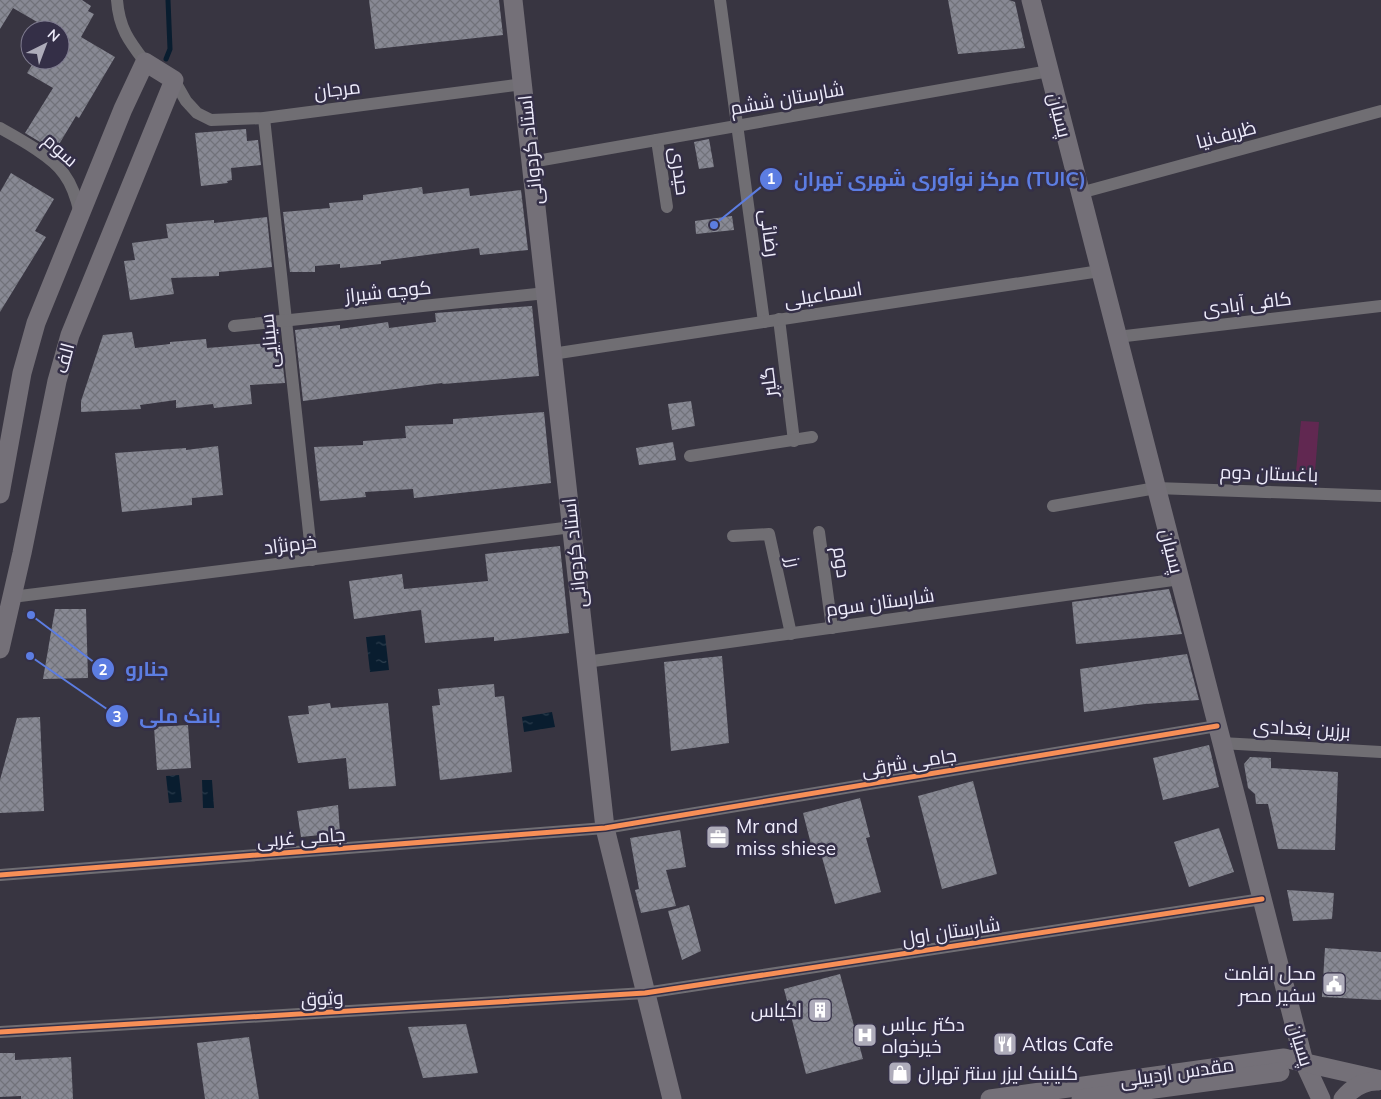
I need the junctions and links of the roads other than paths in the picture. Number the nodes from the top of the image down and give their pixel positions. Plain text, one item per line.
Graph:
1 (116, 0) edge
2 (513, 0) edge
3 (720, 0) edge
4 (1030, 0) edge
5 (145, 62) junction
6 (1049, 71) junction
7 (174, 80) junction
8 (522, 84) junction
9 (1381, 111) edge
10 (264, 118) junction
11 (737, 126) junction
12 (0, 128) edge
13 (657, 140) junction
14 (531, 162) junction
15 (1080, 193) junction
16 (666, 207) dead end
17 (80, 214) junction
18 (1100, 271) junction
19 (546, 293) junction
20 (1381, 306) edge
21 (779, 320) junction
22 (286, 321) junction
23 (764, 322) junction
24 (234, 326) dead end
25 (1117, 337) junction
26 (552, 354) junction
27 (812, 437) dead end
28 (794, 441) junction
29 (690, 456) dead end
30 (1156, 488) junction
31 (0, 494) edge
32 (1381, 496) edge
33 (1053, 506) dead end
34 (572, 527) junction
35 (819, 532) dead end
36 (733, 536) dead end
37 (312, 560) junction
38 (1180, 579) junction
39 (12, 597) junction
40 (832, 628) junction
41 (791, 634) junction
42 (0, 650) edge
43 (586, 662) junction
44 (1219, 734) junction
45 (1381, 752) edge
46 (605, 828) junction
47 (0, 875) edge
48 (1262, 899) junction
49 (645, 993) junction
50 (0, 1032) edge
51 (1304, 1062) junction
52 (1381, 1081) edge
53 (1139, 1089) edge
54 (672, 1099) edge
55 (990, 1099) edge
56 (1081, 1099) edge
57 (1321, 1099) edge
58 (1343, 1099) edge

1 - 5 street
2 - 8 street, استاد کردوانی
3 - 11 street, رضائی
4 - 6 street, پسیان
5 - 7 street
5 - 17 street, الف
6 - 11 street, شارستان ششم
6 - 15 street, پسیان
7 - 10 street, مرجان
7 - 39 street, الف
8 - 10 street, مرجان
8 - 14 street, استاد کردوانی
9 - 15 street, ظریف‌نیا
10 - 22 street, سینایی
11 - 13 street, شارستان ششم
11 - 23 street, رضائی
12 - 17 street, سوم
13 - 14 street, شارستان ششم
13 - 16 street, حیدری
14 - 19 street, استاد کردوانی
15 - 18 street, پسیان
17 - 31 street, الف
18 - 21 street, اسماعیلی
18 - 25 street, پسیان
19 - 22 street, کوچه شیراز
19 - 26 street, استاد کردوانی
20 - 25 street, کافی آبادی
21 - 23 street, اسماعیلی
21 - 28 street, گلپر
22 - 24 street, کوچه شیراز
22 - 37 street, سینایی
23 - 26 street, اسماعیلی
25 - 30 street, پسیان
26 - 34 street, استاد کردوانی
27 - 28 street
28 - 29 street
30 - 32 street, باغستان دوم
30 - 33 street, باغستان دوم
30 - 38 street, پسیان
34 - 37 street, خرم‌نژاد
34 - 43 street, استاد کردوانی
35 - 40 street, دوم
36 - 41 street, رز
37 - 39 street, خرم‌نژاد
38 - 40 street, شارستان سوم
38 - 44 street, پسیان
39 - 42 street, الف
40 - 41 street, شارستان سوم
41 - 43 street, شارستان سوم
43 - 46 street, استاد کردوانی
44 - 45 street, برزین بغدادی
44 - 46 street, جامی شرقی
44 - 48 street, پسیان
46 - 47 street, جامی غربی
46 - 49 street, استاد کردوانی
48 - 49 street, شارستان اول
48 - 51 street, پسیان
49 - 50 street, وثوق
49 - 54 street, استاد کردوانی
51 - 52 street, مقدس اردبیلی
51 - 53 street, مقدس اردبیلی
51 - 57 street, پسیان
52 - 58 street
53 - 55 street, مقدس اردبیلی
53 - 56 street, مقدس اردبیلی

